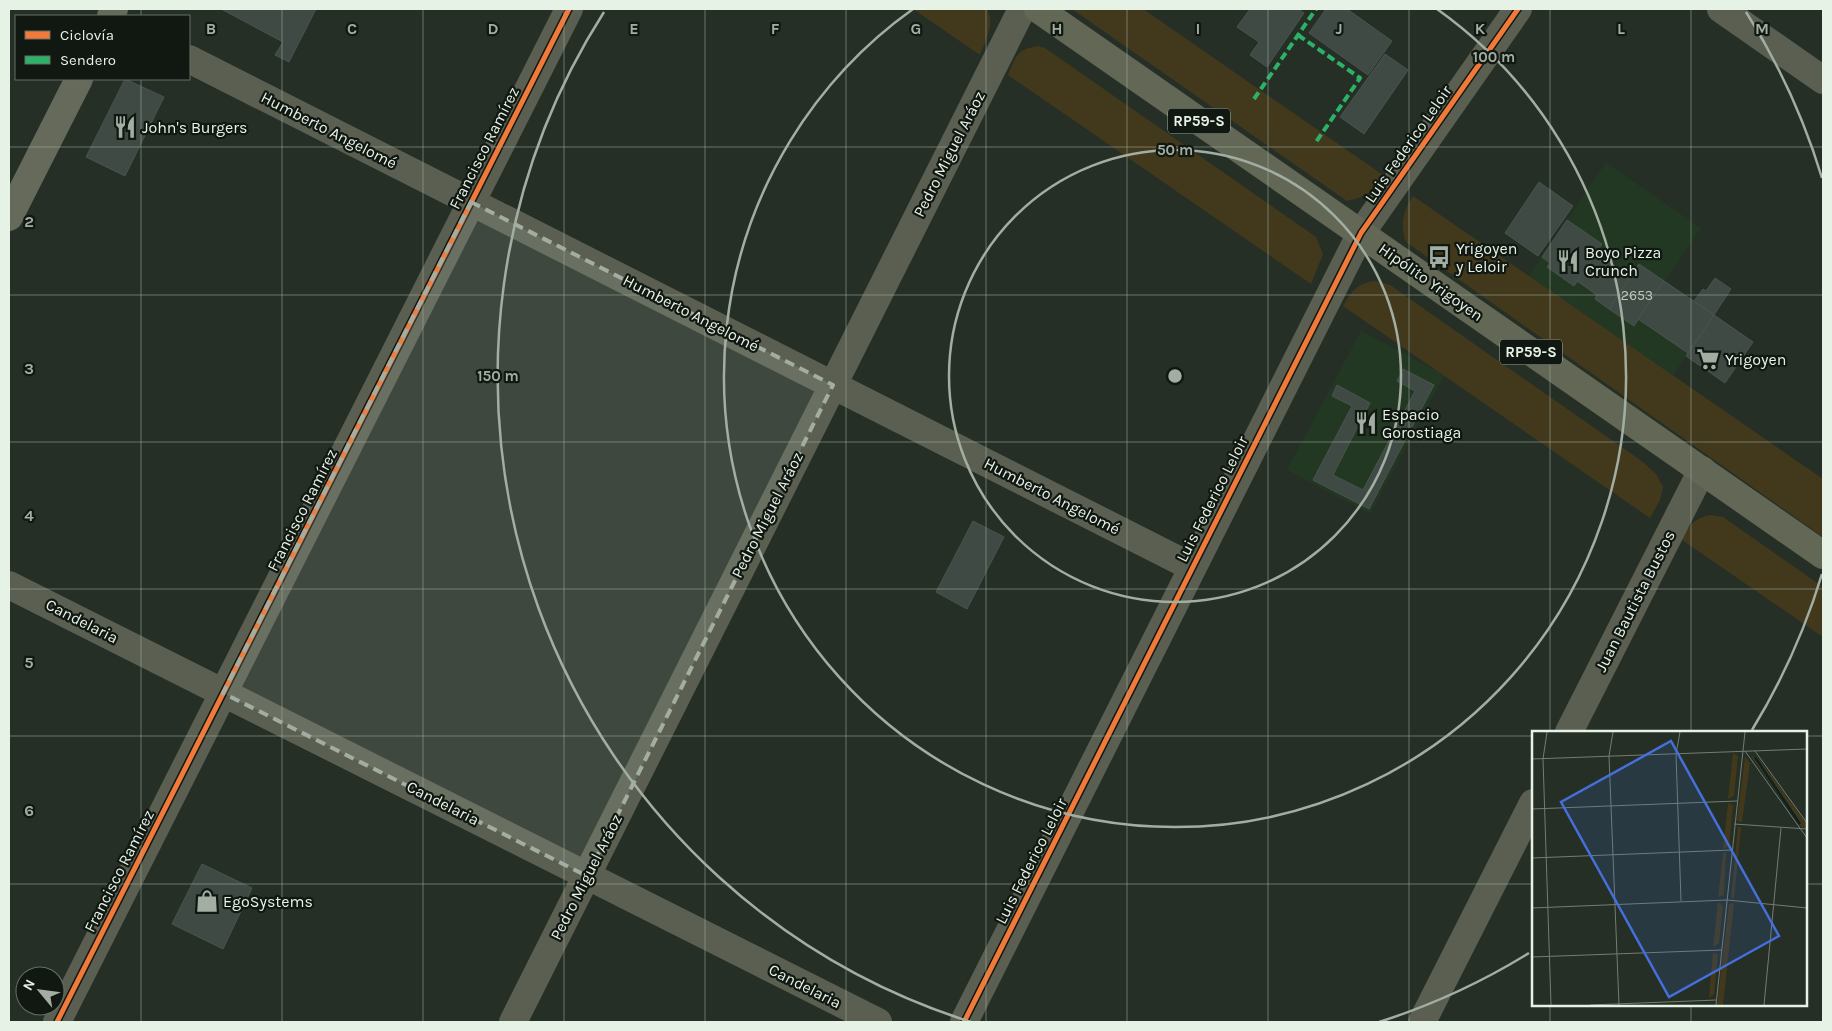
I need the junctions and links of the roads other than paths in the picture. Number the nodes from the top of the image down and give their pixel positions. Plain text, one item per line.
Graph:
1 (569, 9) edge
2 (1022, 9) edge
3 (1038, 9) edge
4 (1518, 9) edge
5 (1720, 9) edge
6 (190, 59) edge
7 (78, 80) edge
8 (1823, 80) edge
9 (471, 202) junction
10 (9, 217) edge
11 (1361, 233) junction
12 (833, 385) junction
13 (1702, 470) junction
14 (1823, 555) edge
15 (1192, 567) junction
16 (9, 585) edge
17 (223, 693) junction
18 (1570, 731) edge
19 (1532, 804) edge
20 (587, 876) junction
21 (57, 1022) edge
22 (513, 1022) edge
23 (878, 1022) edge
24 (964, 1022) edge
25 (1422, 1022) edge

1 - 9 street, Francisco Ramírez
2 - 12 street, Pedro Miguel Aráoz
3 - 11 main road, Hipólito Yrigoyen / RP59-S
4 - 11 street, Luis Federico Leloir
5 - 8 street
6 - 9 street, Humberto Angelomé
7 - 10 main road
9 - 12 street, Humberto Angelomé
9 - 17 street, Francisco Ramírez
11 - 13 main road, Hipólito Yrigoyen / RP59-S
11 - 15 street, Luis Federico Leloir
12 - 15 street, Humberto Angelomé
12 - 20 street, Pedro Miguel Aráoz
13 - 14 main road, Hipólito Yrigoyen / RP59-S
13 - 18 street, Juan Bautista Bustos
15 - 24 street, Luis Federico Leloir
16 - 17 street, Candelaria
17 - 20 street, Candelaria
17 - 21 street, Francisco Ramírez
19 - 25 street
20 - 22 street, Pedro Miguel Aráoz
20 - 23 street, Candelaria

